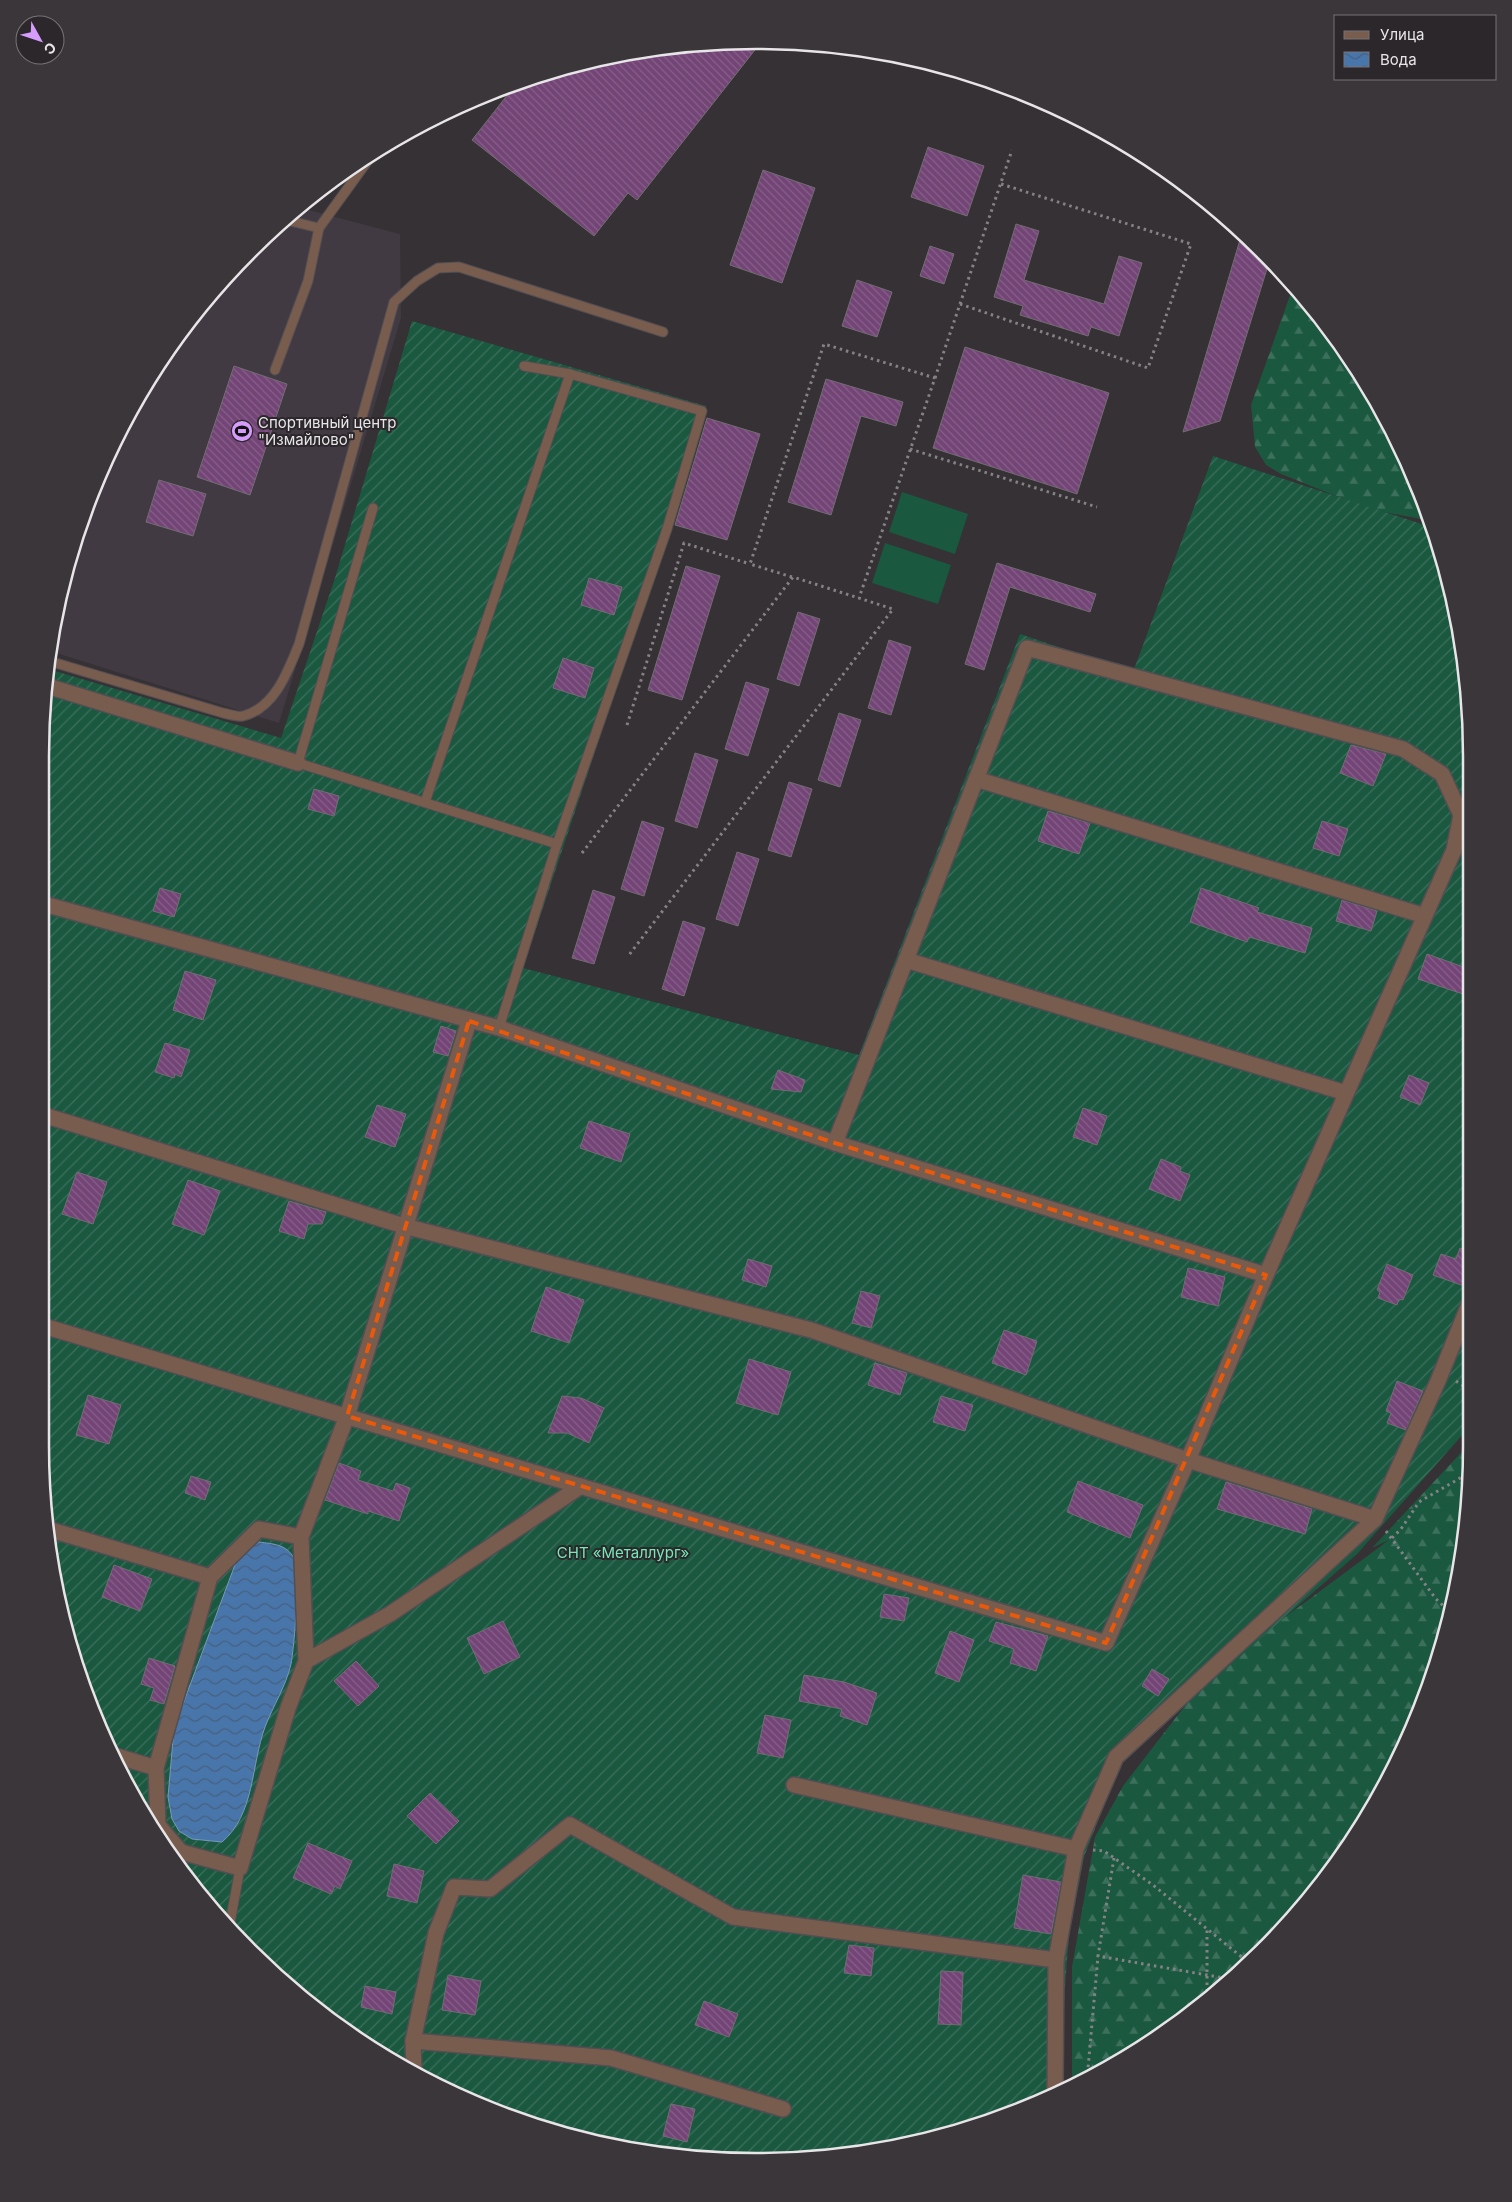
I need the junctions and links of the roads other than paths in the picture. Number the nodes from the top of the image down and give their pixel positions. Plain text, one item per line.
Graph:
1 (362, 169) edge
2 (293, 222) edge
3 (319, 228) junction
4 (663, 332) dead end
5 (524, 366) dead end
6 (275, 370) dead end
7 (570, 374) junction
8 (373, 508) dead end
9 (55, 663) edge
10 (52, 688) edge
11 (298, 763) junction
12 (976, 779) junction
13 (425, 802) junction
14 (557, 844) junction
15 (49, 905) edge
16 (1425, 916) junction
17 (906, 960) junction
18 (469, 1021) junction
19 (499, 1028) junction
20 (1346, 1093) junction
21 (49, 1117) edge
22 (835, 1143) junction
23 (404, 1226) junction
24 (1266, 1274) junction
25 (1463, 1319) edge
26 (49, 1329) edge
27 (347, 1416) junction
28 (1188, 1460) junction
29 (581, 1486) junction
30 (1375, 1519) junction
31 (54, 1531) edge
32 (301, 1536) junction
33 (210, 1577) junction
34 (306, 1661) junction
35 (121, 1758) edge
36 (156, 1768) junction
37 (794, 1785) dead end
38 (158, 1823) edge
39 (163, 1831) edge
40 (1076, 1849) junction
41 (240, 1868) junction
42 (231, 1919) edge
43 (1056, 1960) junction
44 (413, 2040) junction
45 (414, 2064) edge
46 (1055, 2086) edge
47 (782, 2109) dead end

1 - 3 lane
2 - 3 lane
3 - 6 lane
4 - 9 lane
5 - 7 lane
7 - 13 lane
7 - 14 lane
8 - 11 lane
10 - 11 street
11 - 13 lane
12 - 16 street
12 - 16 street
12 - 17 street
13 - 14 lane
14 - 19 lane
15 - 18 street
16 - 20 street
17 - 20 street
17 - 22 street
18 - 19 street
18 - 23 street
19 - 22 street
20 - 24 street
21 - 23 street
22 - 24 street
23 - 27 street
23 - 28 street
24 - 28 street
25 - 30 street
26 - 27 street
27 - 29 street
27 - 32 street
28 - 29 street
28 - 30 street
29 - 34 street
30 - 40 street
31 - 33 street
32 - 33 street
32 - 34 street
33 - 36 street
34 - 41 street
35 - 36 street
36 - 38 street
37 - 40 street
39 - 41 street
40 - 43 street
41 - 42 lane
43 - 44 street
43 - 46 street
44 - 45 street
44 - 47 street

